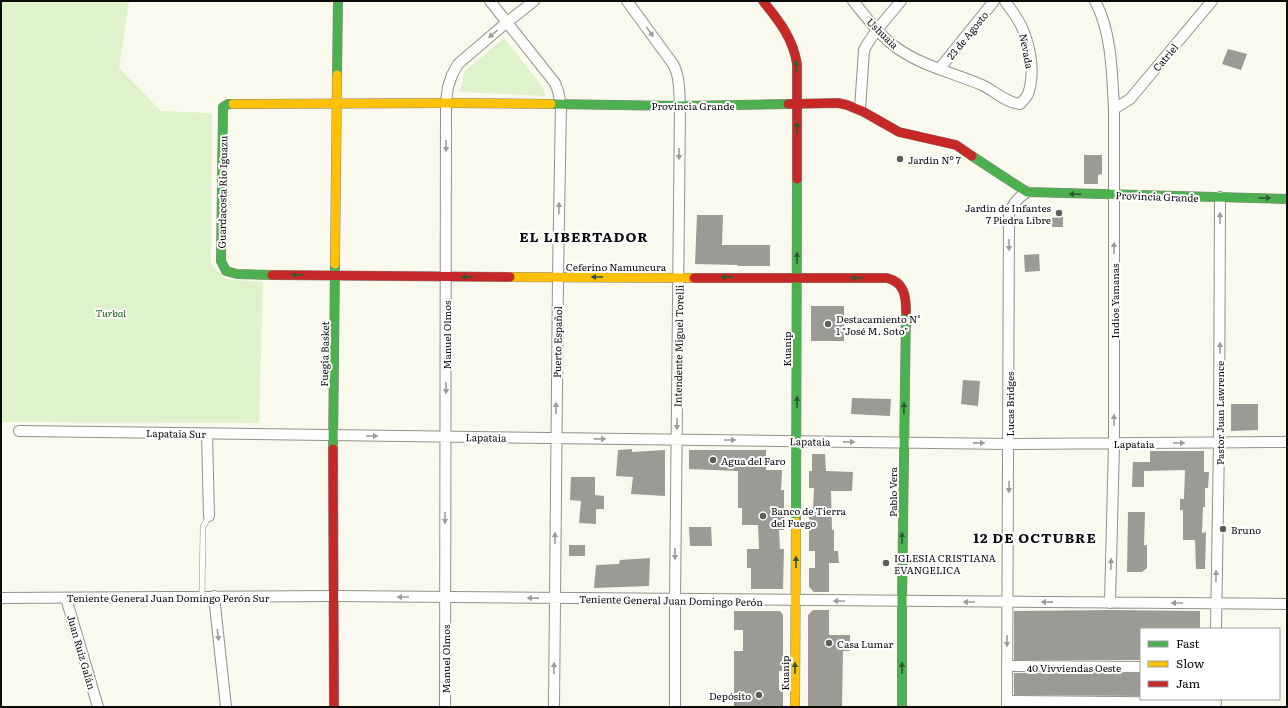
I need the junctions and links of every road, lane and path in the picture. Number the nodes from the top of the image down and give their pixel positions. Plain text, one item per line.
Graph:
1 (338, 1) edge
2 (490, 1) edge
3 (534, 1) edge
4 (627, 1) edge
5 (763, 1) edge
6 (853, 1) edge
7 (901, 1) edge
8 (994, 1) edge
9 (1005, 1) edge
10 (1095, 1) edge
11 (1212, 1) edge
12 (506, 23) junction
13 (877, 30) junction
14 (940, 68) junction
15 (337, 102) junction
16 (446, 103) junction
17 (228, 104) joint
18 (1020, 104) joint
19 (561, 105) junction
20 (798, 105) junction
21 (680, 106) junction
22 (860, 109) junction
23 (1114, 109) junction
24 (1027, 192) junction
25 (1114, 195) junction
26 (1220, 197) junction
27 (1287, 199) edge
28 (236, 274) joint
29 (336, 275) junction
30 (446, 277) junction
31 (679, 277) junction
32 (797, 277) junction
33 (558, 278) junction
34 (896, 280) joint
35 (19, 431) dead end
36 (207, 434) junction
37 (333, 435) junction
38 (446, 436) junction
39 (556, 438) junction
40 (676, 440) junction
41 (796, 441) junction
42 (903, 442) junction
43 (1287, 442) edge
44 (1220, 443) junction
45 (1009, 444) junction
46 (1114, 444) junction
47 (209, 516) joint
48 (202, 596) junction
49 (214, 596) junction
50 (335, 596) junction
51 (444, 597) junction
52 (1, 598) edge
53 (66, 598) junction
54 (555, 599) junction
55 (675, 600) junction
56 (796, 601) junction
57 (902, 601) junction
58 (1008, 602) junction
59 (1110, 603) junction
60 (1216, 603) junction
61 (1287, 604) edge
62 (1216, 628) edge
63 (1007, 666) junction
64 (1140, 667) edge
65 (1216, 703) edge
66 (1008, 704) edge
67 (98, 707) edge
68 (226, 707) edge
69 (334, 707) edge
70 (445, 707) edge
71 (554, 707) edge
72 (675, 707) edge
73 (795, 707) edge
74 (902, 707) edge

1 - 15 street, Fuegia Basket
2 - 12 street, Puerto Español
3 - 12 street, Manuel Olmos
4 -> 21 street, Intendente Miguel Torelli
20 -> 5 street, Kuanip
6 - 13 street, Ushuaia
7 - 13 street
8 - 14 street, 23 de Agosto
9 - 18 street, Nevada
10 - 23 street, Indios Yamanas
11 - 23 street, Catriel
12 -> 16 street, Manuel Olmos
12 - 19 street, Puerto Español
13 - 14 street, Ushuaia
13 - 22 street
14 - 18 street, Ushuaia
15 - 16 street, Provincia Grande
15 - 17 street, Provincia Grande
15 - 29 street, Fuegia Basket
16 - 19 street, Provincia Grande
16 -> 30 street, Manuel Olmos
17 - 28 street, Guardacosta Rio Iguazu
19 - 21 street, Provincia Grande
33 -> 19 street, Puerto Español
20 - 21 street, Provincia Grande
20 - 22 street, Provincia Grande
32 -> 20 street, Kuanip
21 -> 31 street, Intendente Miguel Torelli
22 - 24 street, Provincia Grande
23 - 25 street, Indios Yamanas
25 -> 24 street, Provincia Grande
24 -> 45 street, Lucas Bridges
25 - 26 street, Provincia Grande
46 -> 25 street, Indios Yamanas
26 -> 27 street, Provincia Grande
44 -> 26 street, Pastor Juan Lawrence
29 -> 28 street, Ceferino Namuncura
29 - 30 street, Ceferino Namuncura
29 - 37 street, Fuegia Basket
33 -> 30 street, Ceferino Namuncura
30 -> 38 street, Manuel Olmos
32 -> 31 street, Ceferino Namuncura
31 -> 33 street, Ceferino Namuncura
31 -> 40 street, Intendente Miguel Torelli
34 -> 32 street, Ceferino Namuncura
41 -> 32 street, Kuanip
39 -> 33 street, Puerto Español
42 -> 34 street, Pablo Vera
35 - 36 street, Lapataia Sur
36 - 37 street, Lapataia Sur
36 - 47 street
37 -> 38 street, Lapataia
37 - 50 street, Fuegia Basket
38 - 39 street, Lapataia
38 -> 51 street, Manuel Olmos
39 -> 40 street, Lapataia
54 -> 39 street, Puerto Español
40 -> 41 street, Lapataia
40 -> 55 street, Intendente Miguel Torelli
41 -> 42 street, Lapataia
56 -> 41 street, Kuanip
42 -> 45 street, Lapataia
57 -> 42 street, Pablo Vera
43 - 44 street, Lapataia
46 -> 44 street, Lapataia
60 -> 44 street, Pastor Juan Lawrence
45 - 46 street, Lapataia
45 -> 58 street, Lucas Bridges
59 -> 46 street, Indios Yamanas
47 - 48 lane
48 - 49 street, Teniente General Juan Domingo Perón Sur
48 - 53 street, Teniente General Juan Domingo Perón Sur
49 - 50 street, Teniente General Juan Domingo Perón Sur
49 -> 68 street
51 -> 50 street, Teniente General Juan Domingo Perón
50 - 69 street, Fuegia Basket
54 -> 51 street, Teniente General Juan Domingo Perón
51 - 70 street, Manuel Olmos
52 - 53 street, Teniente General Juan Domingo Perón Sur
53 - 67 street, Juan Ruiz Galán
54 - 55 street, Teniente General Juan Domingo Perón
71 -> 54 street, Puerto Español
55 - 56 street, Teniente General Juan Domingo Perón
55 - 72 street, Intendente Miguel Torelli
57 -> 56 street, Teniente General Juan Domingo Perón
73 -> 56 street, Kuanip
58 -> 57 street, Teniente General Juan Domingo Perón
74 -> 57 street, Pablo Vera
59 -> 58 street, Teniente General Juan Domingo Perón
58 -> 63 street, Lucas Bridges
60 -> 59 street, Teniente General Juan Domingo Perón
60 - 61 street, Teniente General Juan Domingo Perón
60 - 62 street, Pastor Juan Lawrence
63 - 64 street, 40 Vivviendas Oeste
63 - 66 street, Lucas Bridges
65 - 66 street

